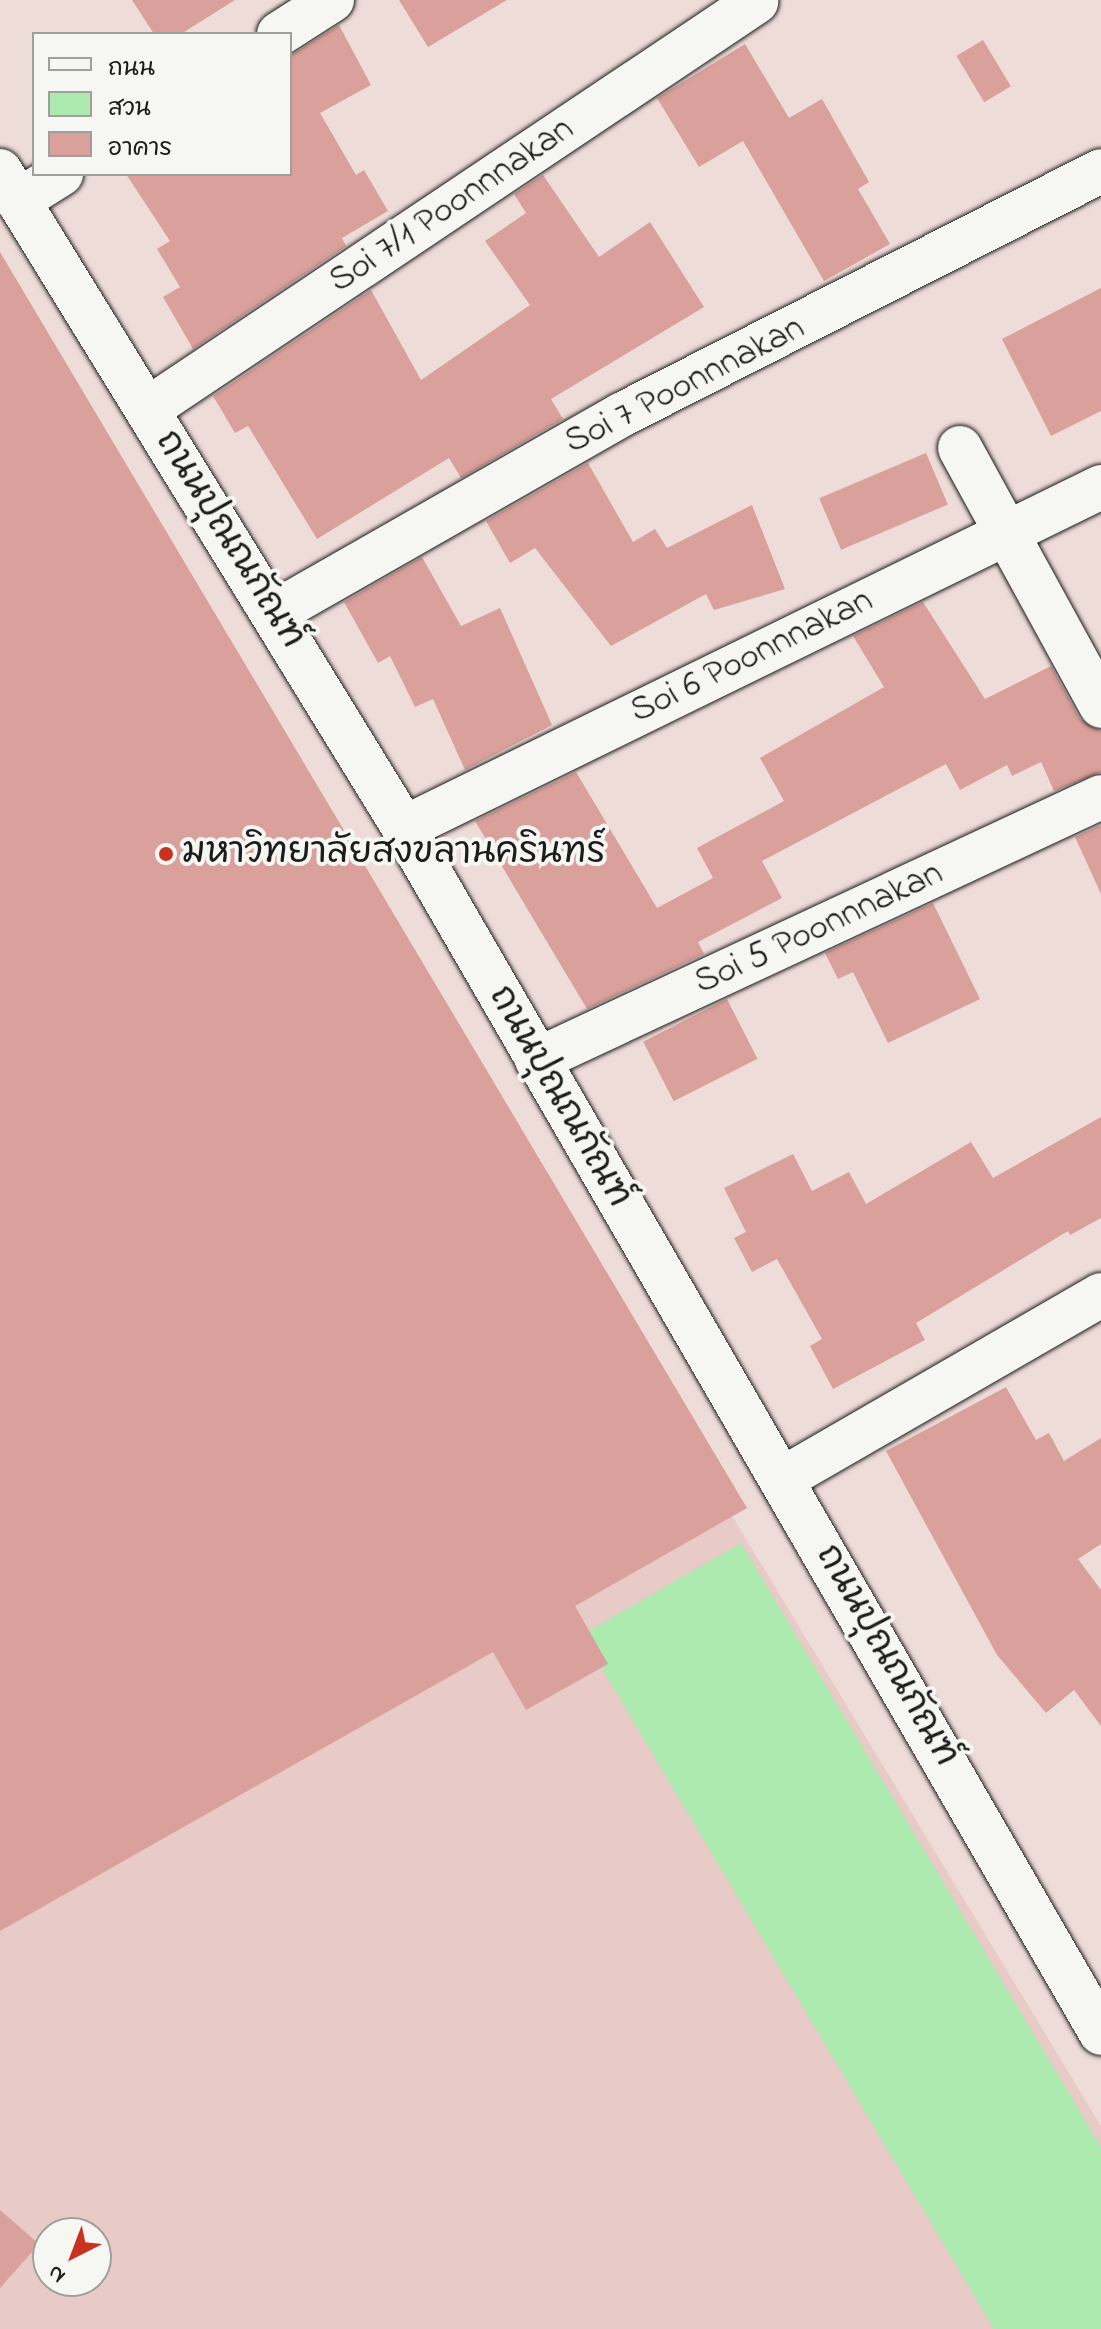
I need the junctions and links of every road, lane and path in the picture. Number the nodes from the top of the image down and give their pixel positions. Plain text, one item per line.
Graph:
1 (332, 0) edge
2 (756, 2) dead end
3 (282, 32) edge
4 (1101, 171) edge
5 (52, 176) edge
6 (9, 186) edge
7 (148, 409) junction
8 (960, 448) dead end
9 (1101, 487) edge
10 (1009, 530) junction
11 (274, 613) junction
12 (1101, 706) edge
13 (1101, 797) edge
14 (404, 828) junction
15 (537, 1060) junction
16 (1101, 1295) edge
17 (784, 1478) junction
18 (1101, 2033) edge

1 - 3 street
2 - 7 street, Soi 7/1 Poonnnakan
4 - 11 street, Soi 7 Poonnnakan
5 - 6 street
6 - 7 street, ถนนปุณณกัณฑ์
7 - 11 street, ถนนปุณณกัณฑ์
8 - 10 street
9 - 10 street, Soi 6 Poonnnakan
10 - 12 street
10 - 14 street, Soi 6 Poonnnakan
11 - 14 street, ถนนปุณณกัณฑ์
13 - 15 street, Soi 5 Poonnnakan
14 - 15 street, ถนนปุณณกัณฑ์
15 - 17 street, ถนนปุณณกัณฑ์
16 - 17 street
17 - 18 street, ถนนปุณณกัณฑ์

